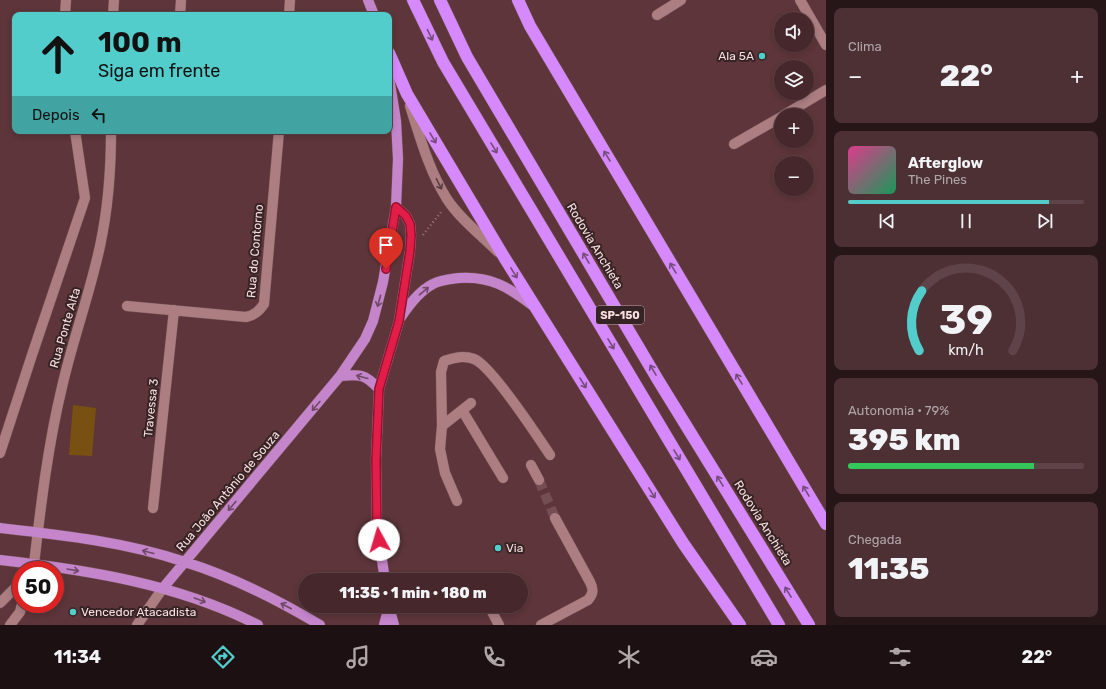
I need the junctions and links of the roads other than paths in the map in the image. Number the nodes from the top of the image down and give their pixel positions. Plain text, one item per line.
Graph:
1 (66, 0) edge
2 (114, 0) edge
3 (182, 0) edge
4 (290, 0) edge
5 (368, 0) edge
6 (413, 0) edge
7 (440, 0) edge
8 (518, 0) edge
9 (681, 0) edge
10 (800, 0) edge
11 (65, 12) edge
12 (114, 12) edge
13 (180, 12) edge
14 (289, 12) edge
15 (373, 12) edge
16 (657, 15) dead end
17 (826, 45) edge
18 (392, 60) edge
19 (826, 90) edge
20 (407, 94) junction
21 (392, 95) edge
22 (796, 108) edge
23 (774, 121) edge
24 (75, 134) edge
25 (111, 134) edge
26 (279, 134) edge
27 (734, 144) dead end
28 (396, 207) junction
29 (504, 257) junction
30 (128, 306) dead end
31 (536, 307) junction
32 (174, 310) junction
33 (399, 321) junction
34 (340, 376) junction
35 (379, 389) junction
36 (471, 404) dead end
37 (462, 410) junction
38 (442, 426) junction
39 (0, 453) edge
40 (550, 455) dead end
41 (532, 465) dead end
42 (503, 478) dead end
43 (538, 480) tunnel mouth
44 (457, 502) dead end
45 (153, 508) dead end
46 (556, 518) tunnel mouth
47 (826, 524) edge
48 (0, 528) edge
49 (38, 532) junction
50 (0, 560) edge
51 (33, 561) edge
52 (186, 562) junction
53 (12, 563) edge
54 (64, 571) edge
55 (384, 573) edge
56 (163, 588) junction
57 (12, 592) edge
58 (0, 603) edge
59 (19, 613) edge
60 (387, 613) edge
61 (391, 613) edge
62 (493, 613) edge
63 (10, 625) edge
64 (137, 625) edge
65 (258, 625) edge
66 (320, 625) edge
67 (384, 625) edge
68 (394, 625) edge
69 (499, 625) edge
70 (541, 625) edge
71 (740, 625) edge
72 (779, 625) edge
73 (809, 625) edge

1 - 11 street
2 - 12 street
3 - 13 street
4 - 14 street
5 - 15 main road
6 -> 72 highway, SP-150
73 -> 7 highway, Rodovia Anchieta / SP-150
47 -> 8 highway
9 - 16 street
10 - 17 street
18 - 20 highway
19 - 22 street
20 -> 29 highway
20 -> 29 street
21 - 28 main road, Rua João Antônio de Souza
23 - 27 street
24 - 39 street
25 - 49 street, Rua Ponte Alta
26 - 32 street, Rua do Contorno
28 - 33 main road
28 -> 34 main road, Rua João Antônio de Souza
29 -> 31 highway
30 - 32 street, Rua do Contorno
33 -> 31 main road
31 -> 71 highway
32 - 45 street, Travessa 3
33 - 35 main road
35 -> 34 main road
34 -> 52 main road, Rua João Antônio de Souza
35 - 55 main road
36 - 37 street
37 - 38 street
37 - 42 street
38 - 40 street
38 - 44 street
41 - 43 street
46 - 70 street
48 - 49 main road
49 - 51 street, Rua Ponte Alta
52 -> 49 main road
50 - 53 main road
52 - 56 main road, Rua João Antônio de Souza
66 -> 52 main road
54 -> 56 main road
56 - 64 street, Rua João Antônio de Souza
56 -> 65 main road
57 - 58 street
59 - 63 street
60 - 67 main road
61 - 68 main road
62 - 69 street

